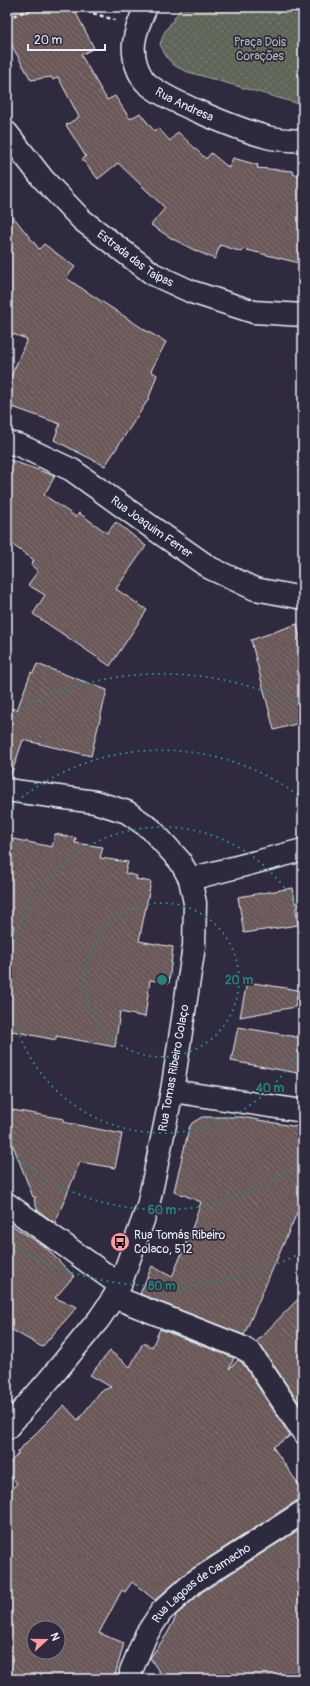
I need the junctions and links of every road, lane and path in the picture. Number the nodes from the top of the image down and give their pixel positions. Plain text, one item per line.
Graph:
1 (37, 7) edge
2 (73, 7) edge
3 (146, 7) edge
4 (7, 18) edge
5 (136, 27) junction
6 (7, 133) edge
7 (303, 141) edge
8 (303, 315) edge
9 (7, 442) edge
10 (303, 598) edge
11 (7, 790) edge
12 (303, 850) edge
13 (190, 879) junction
14 (172, 1091) junction
15 (303, 1111) edge
16 (7, 1204) edge
17 (117, 1291) junction
18 (7, 1428) edge
19 (303, 1432) edge
20 (303, 1512) edge
21 (130, 1679) edge

1 - 4 path
2 - 5 path
3 - 5 street, Rua Andresa
5 - 7 street, Rua Andresa
6 - 8 street, Estrada das Taipas
9 - 10 street, Rua Joaquim Ferrer
11 - 13 street, Rua Tomas Ribeiro Colaço
12 - 13 street
13 - 14 street, Rua Tomas Ribeiro Colaço
14 - 15 street
14 - 17 street, Rua Tomas Ribeiro Colaço
16 - 17 street
17 - 18 street, Rua Tomas Ribeiro Colaço
17 - 19 street
20 - 21 street, Rua Lagoas de Camacho

